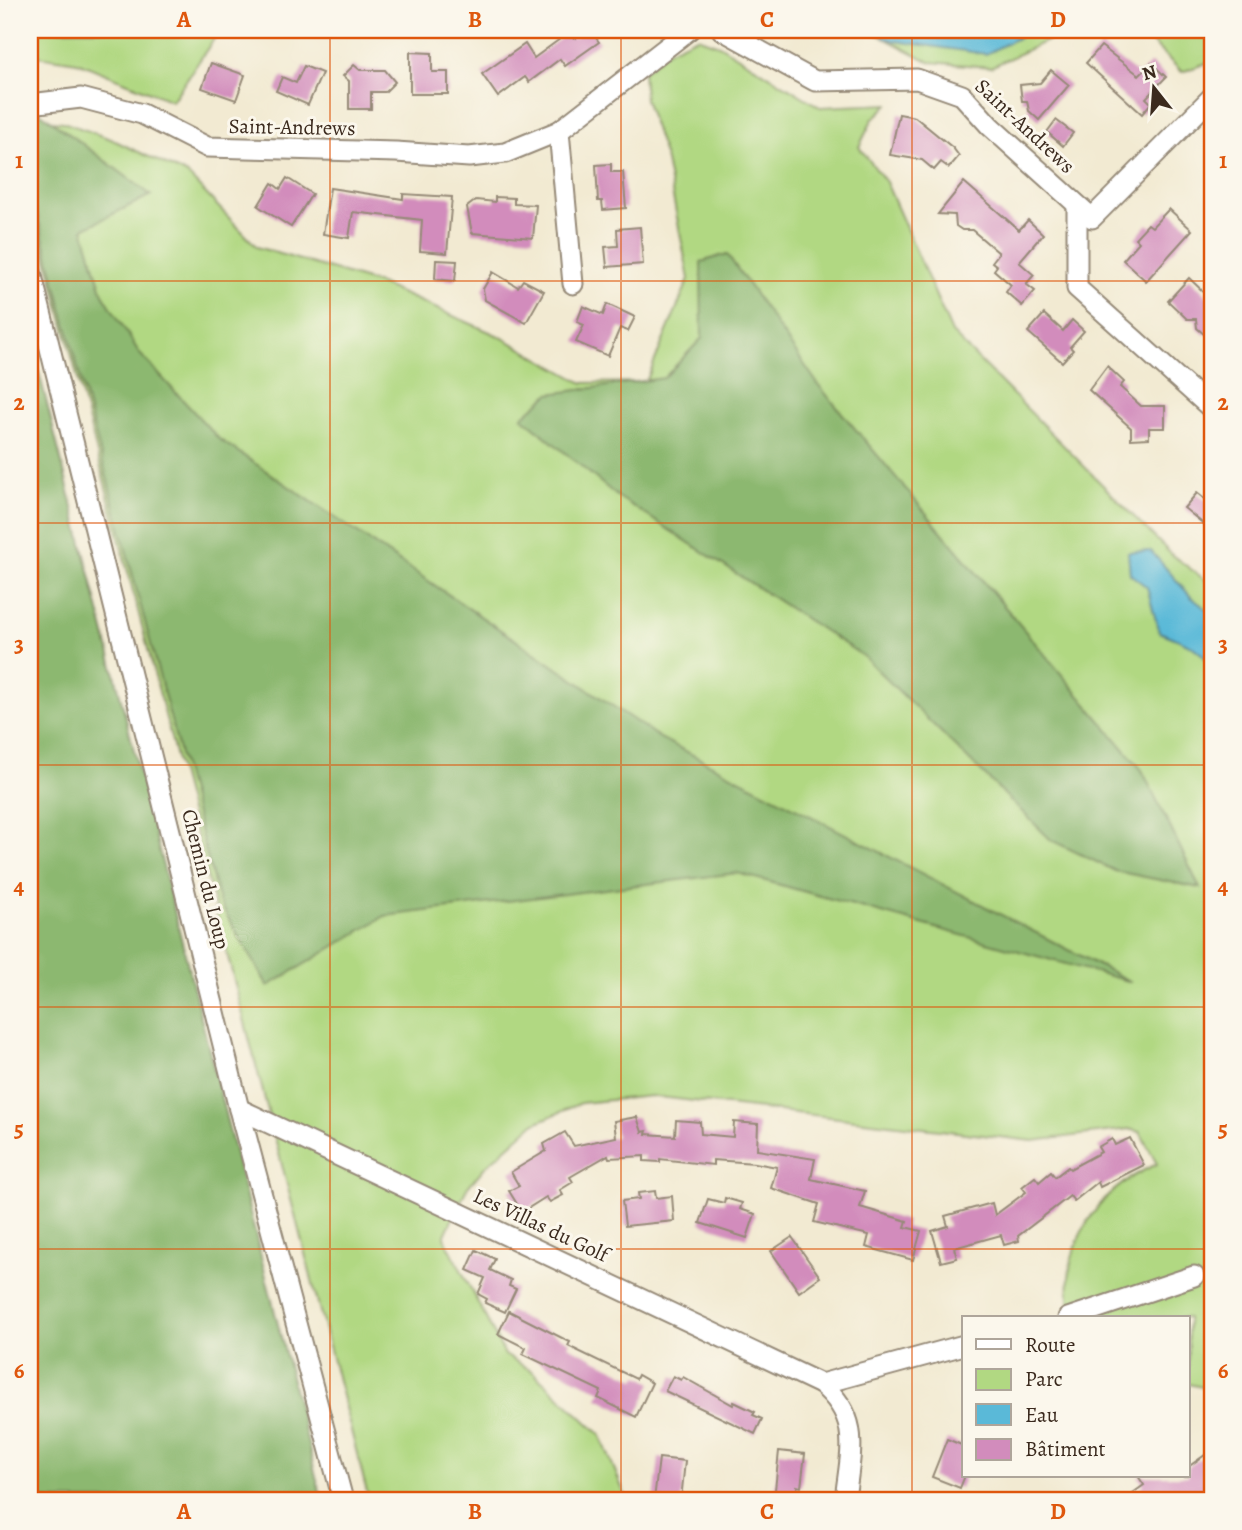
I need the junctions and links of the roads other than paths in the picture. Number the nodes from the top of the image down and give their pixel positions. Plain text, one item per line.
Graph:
1 (689, 30) edge
2 (722, 30) edge
3 (1212, 97) edge
4 (30, 104) edge
5 (559, 131) junction
6 (1084, 212) junction
7 (30, 268) edge
8 (573, 284) dead end
9 (1212, 409) edge
10 (239, 1109) junction
11 (1194, 1276) dead end
12 (1074, 1316) edge
13 (962, 1346) edge
14 (821, 1384) junction
15 (343, 1500) edge
16 (845, 1500) edge

1 - 5 street, Saint-Andrews
2 - 6 street, Saint-Andrews
3 - 6 street
4 - 5 street, Saint-Andrews
5 - 8 street
6 - 9 street
7 - 10 street, Chemin du Loup
10 - 14 street, Les Villas du Golf
10 - 15 street, Chemin du Loup
11 - 12 street
13 - 14 street
14 - 16 street, Les Villas du Golf

